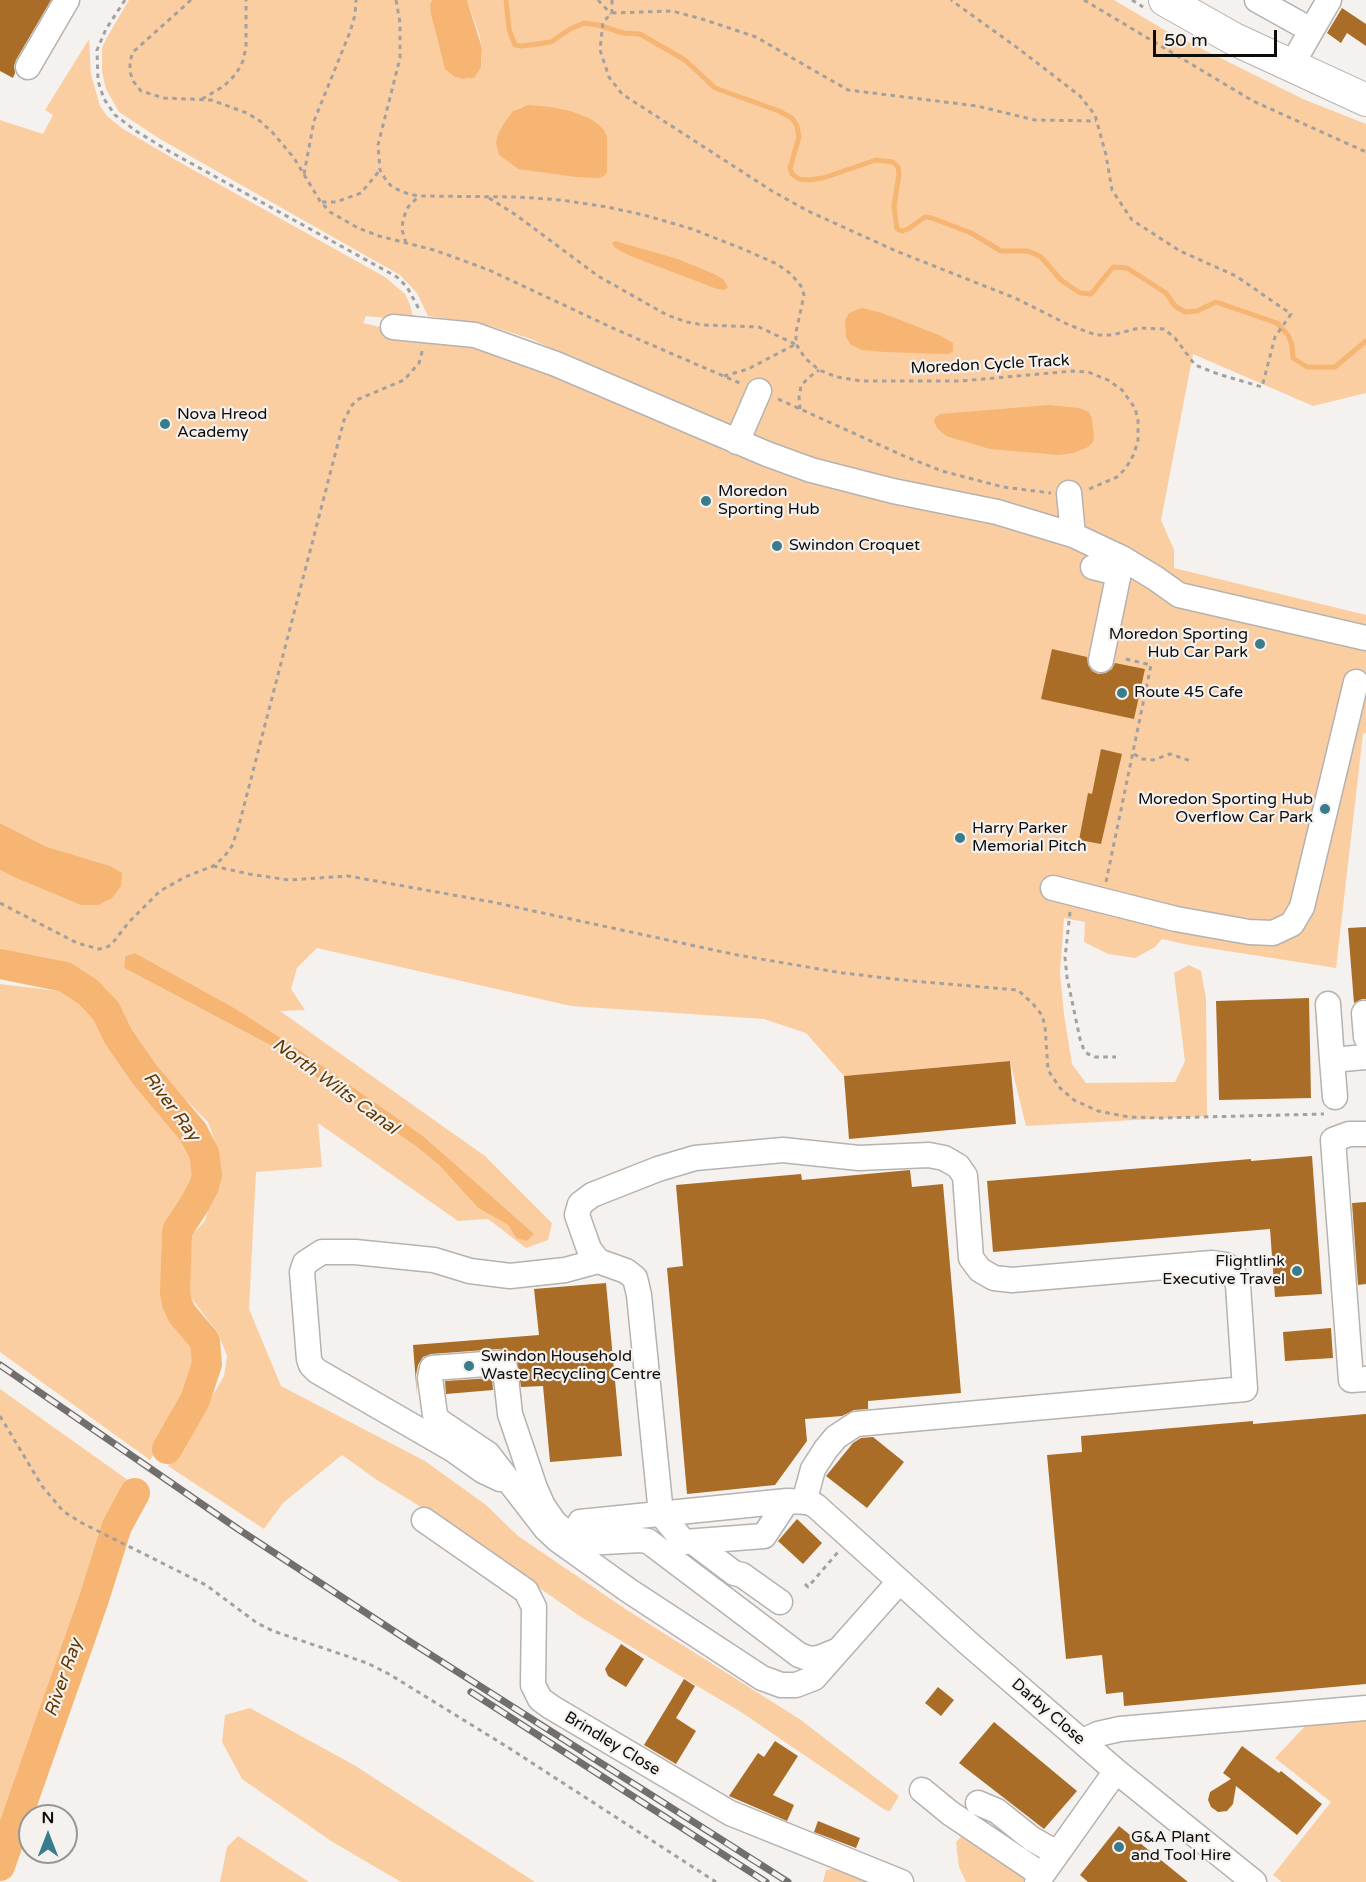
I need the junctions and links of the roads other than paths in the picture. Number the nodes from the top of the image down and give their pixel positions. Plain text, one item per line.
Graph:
1 (67, 0) edge
2 (1165, 0) edge
3 (1257, 0) edge
4 (1329, 0) edge
5 (1311, 30) junction
6 (1291, 66) junction
7 (28, 68) dead end
8 (1366, 100) edge
9 (393, 327) dead end
10 (759, 391) road end
11 (736, 442) junction
12 (1070, 494) road end
13 (1073, 535) junction
14 (1120, 566) junction
15 (1093, 567) dead end
16 (1366, 638) edge
17 (1102, 657) road end
18 (1356, 682) dead end
19 (1063, 890) road end
20 (1328, 1004) dead end
21 (1364, 1013) dead end
22 (1366, 1037) edge
23 (1366, 1057) edge
24 (1332, 1060) junction
25 (1334, 1105) road end
26 (1366, 1134) edge
27 (598, 1261) junction
28 (1366, 1379) edge
29 (516, 1481) junction
30 (795, 1501) junction
31 (661, 1514) junction
32 (424, 1520) dead end
33 (580, 1522) dead end
34 (693, 1542) junction
35 (899, 1582) junction
36 (780, 1602) dead end
37 (836, 1652) junction
38 (1366, 1708) edge
39 (1082, 1742) junction
40 (1116, 1771) junction
41 (922, 1790) dead end
42 (978, 1803) dead end
43 (1058, 1853) junction
44 (1039, 1878) edge
45 (901, 1882) edge
46 (1254, 1882) edge

1 - 7 street
2 - 6 main road
3 - 5 street
4 - 5 street
5 - 6 street
6 - 8 main road
9 - 11 street
10 - 11 street
11 - 13 street
12 - 13 street
13 - 14 street
14 - 15 street
14 - 16 street
14 - 17 street
18 - 19 street
20 - 24 street
21 - 22 street
23 - 24 street
24 - 25 street
26 - 28 street
27 - 29 street
27 - 30 street
27 - 31 street
29 - 29 street
29 - 37 street
29 - 37 street
30 - 31 street
30 - 34 street
30 - 35 street, Darby Close
31 - 33 street
31 - 34 street
32 - 45 street, Brindley Close
34 - 36 street
35 - 37 street
35 - 39 street, Darby Close
38 - 39 street
39 - 40 street, Darby Close
40 - 43 street
40 - 46 street, Darby Close
41 - 44 street
42 - 43 street
43 - 44 street

